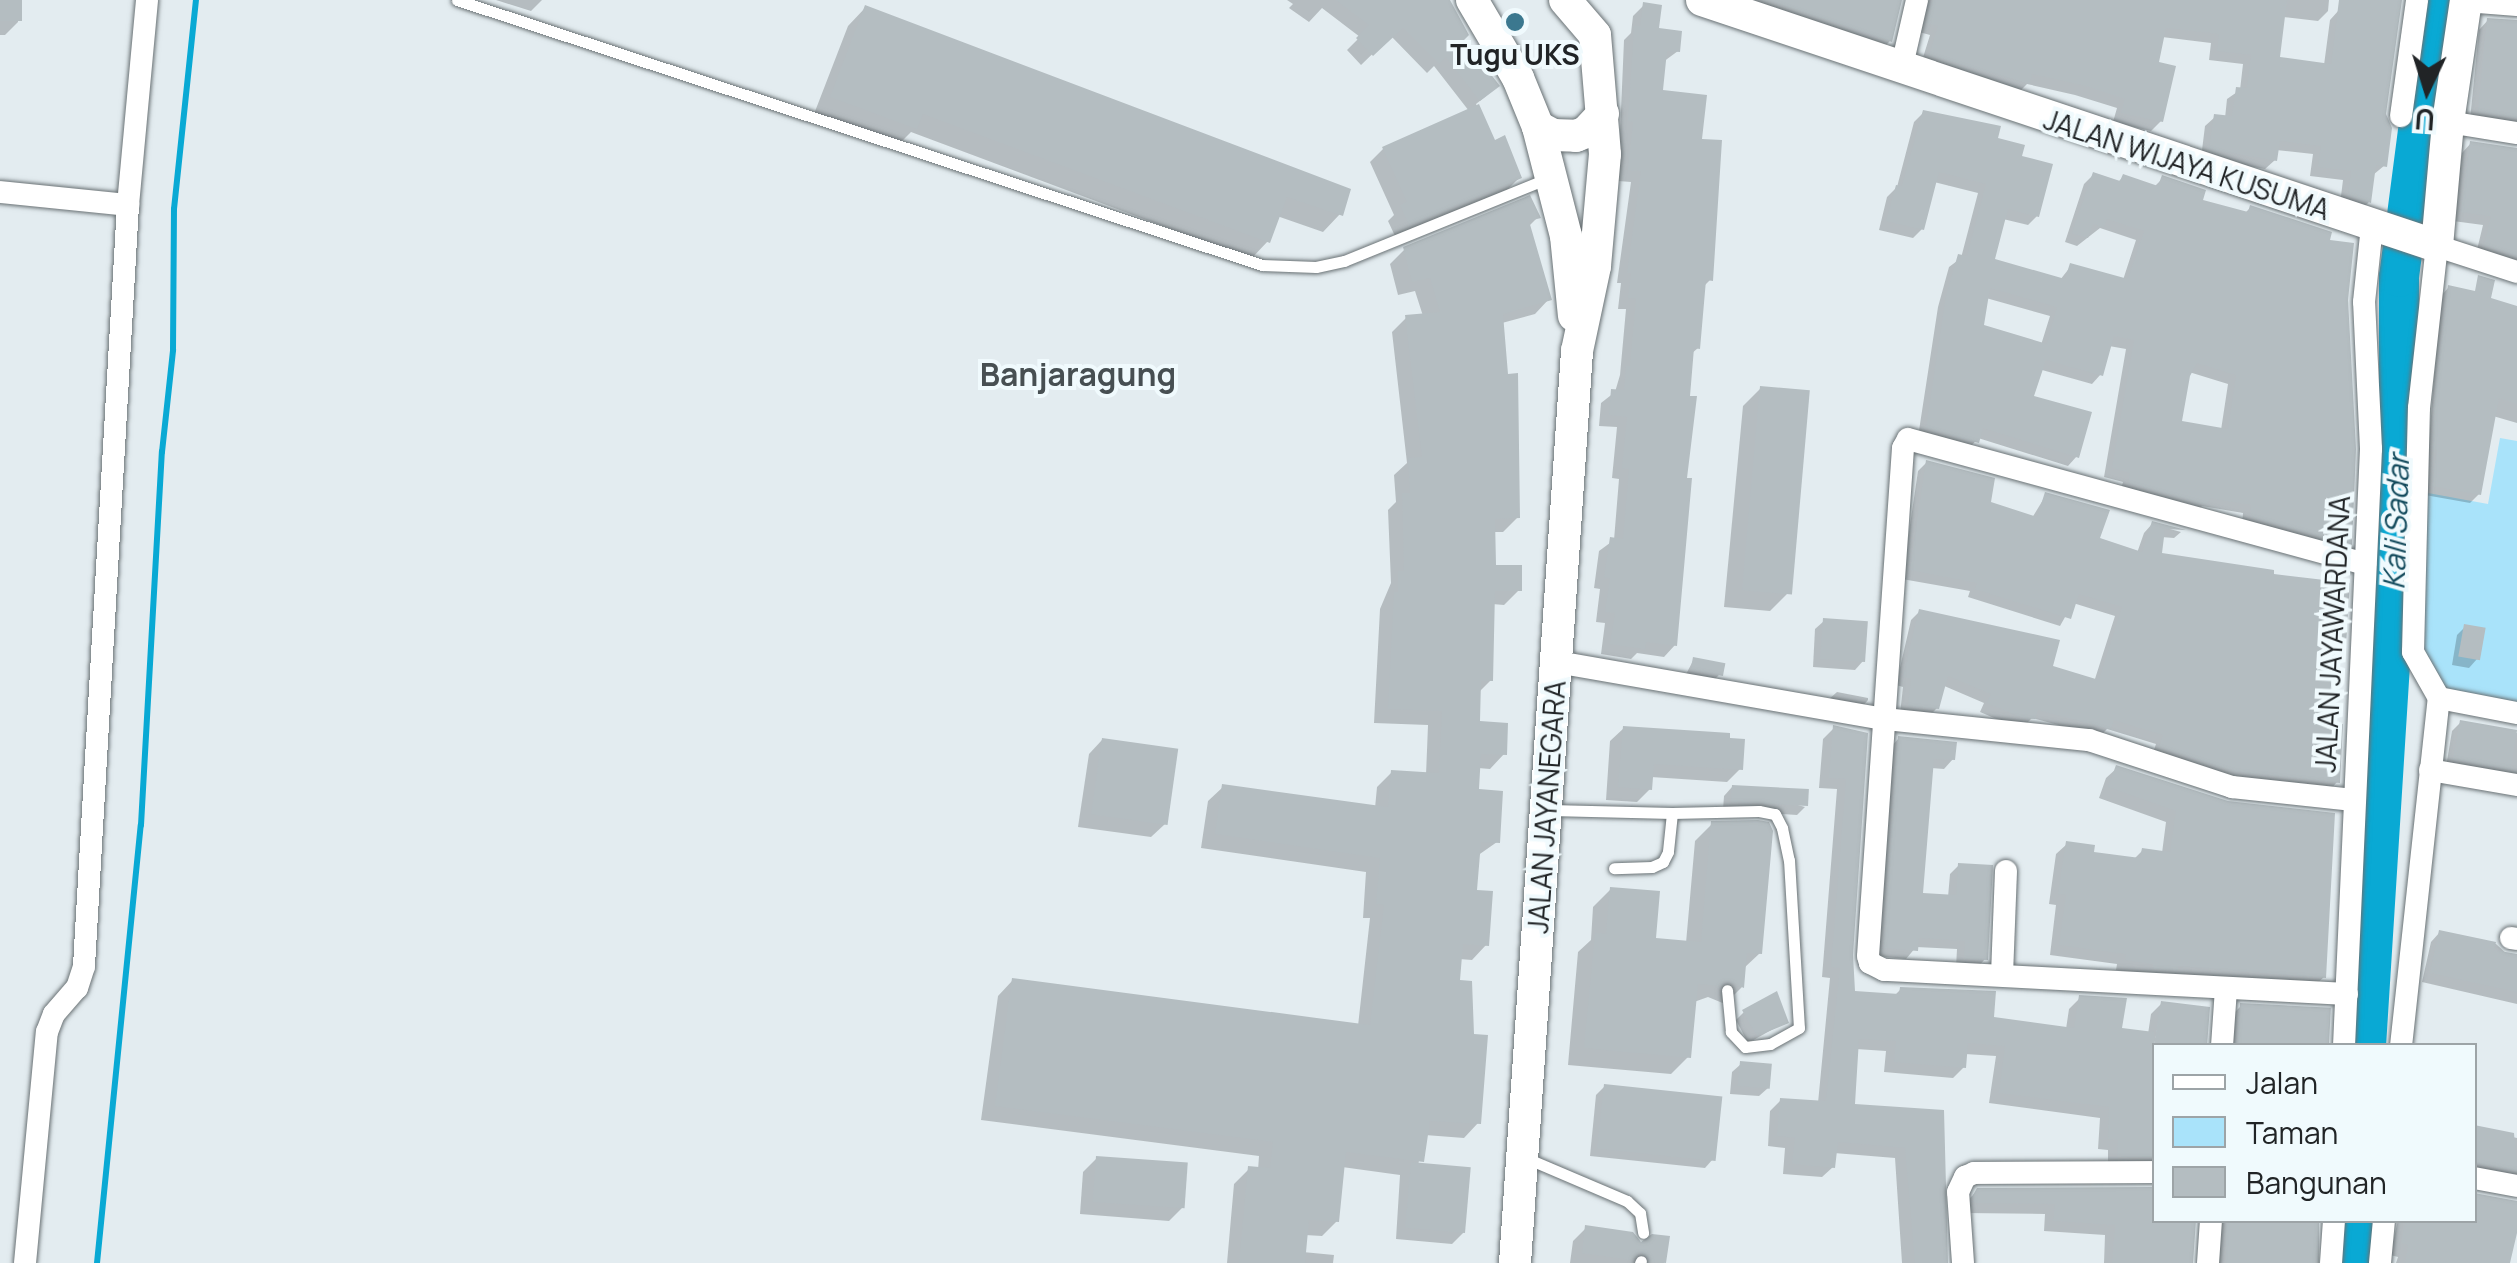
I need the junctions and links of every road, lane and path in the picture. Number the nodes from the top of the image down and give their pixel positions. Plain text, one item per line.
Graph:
1 (147, 0) edge
2 (457, 0) edge
3 (1472, 0) edge
4 (1565, 0) edge
5 (1598, 0) edge
6 (1702, 0) edge
7 (1918, 0) edge
8 (2417, 0) edge
9 (2466, 1) edge
10 (2517, 5) edge
11 (1596, 35) junction
12 (1902, 70) junction
13 (1603, 114) junction
14 (2401, 116) dead end
15 (2448, 122) junction
16 (1538, 126) junction
17 (2517, 133) edge
18 (1552, 177) junction
19 (0, 192) edge
20 (128, 205) junction
21 (2383, 229) junction
22 (2433, 245) junction
23 (2517, 272) edge
24 (1578, 350) junction
25 (2366, 564) junction
26 (1557, 662) junction
27 (2439, 698) junction
28 (2517, 713) edge
29 (1885, 719) junction
30 (2430, 770) junction
31 (2517, 785) edge
32 (2353, 800) junction
33 (1545, 810) junction
34 (1672, 814) junction
35 (1614, 868) dead end
36 (2006, 872) dead end
37 (2002, 975) junction
38 (2226, 989) junction
39 (1727, 990) dead end
40 (2347, 994) junction
41 (2222, 1043) edge
42 (2344, 1043) edge
43 (2401, 1043) edge
44 (1522, 1156) junction
45 (2152, 1172) edge
46 (2477, 1179) edge
47 (2517, 1186) edge
48 (2211, 1223) edge
49 (2334, 1223) edge
50 (2384, 1223) edge
51 (1643, 1233) dead end
52 (25, 1263) edge
53 (1515, 1263) edge
54 (1963, 1263) edge
55 (2208, 1263) edge
56 (2331, 1263) edge
57 (2380, 1263) edge

1 - 20 street
2 - 18 lane
3 - 16 main road, JALAN JAYANEGARA
4 - 11 main road
5 - 11 main road, JALAN JAYANEGARA
6 - 12 main road, JALAN WIJAYA KUSUMA
7 - 12 street
8 - 14 street
9 - 10 street
9 - 15 main road
11 - 13 main road, JALAN JAYANEGARA
12 - 21 main road, JALAN WIJAYA KUSUMA
13 - 16 main road
13 - 24 main road, JALAN JAYANEGARA
15 - 17 street
15 - 22 main road
16 - 18 main road, JALAN JAYANEGARA
18 - 24 main road, JALAN JAYANEGARA
19 - 20 street
20 - 52 street
21 - 22 main road, JALAN WIJAYA KUSUMA
21 - 25 street, JALAN JAYAWARDANA
22 - 23 street
22 - 27 street
24 - 26 main road, JALAN JAYANEGARA
25 - 29 street
25 - 32 street, JALAN JAYAWARDANA
26 - 29 street
26 - 33 main road, JALAN JAYANEGARA
27 - 28 street
27 - 30 street
29 - 32 street
29 - 37 street
30 - 31 street
30 - 43 street
32 - 40 street, JALAN JAYAWARDANA
33 - 34 lane
33 - 44 main road, JALAN JAYANEGARA
34 - 35 lane
34 - 39 lane
36 - 37 street
37 - 38 street
38 - 40 street
38 - 41 street
40 - 42 street, JALAN JAYAWARDANA
44 - 51 lane
44 - 53 main road, JALAN JAYANEGARA
45 - 54 street
46 - 47 street
48 - 55 street
49 - 56 street
50 - 57 street

